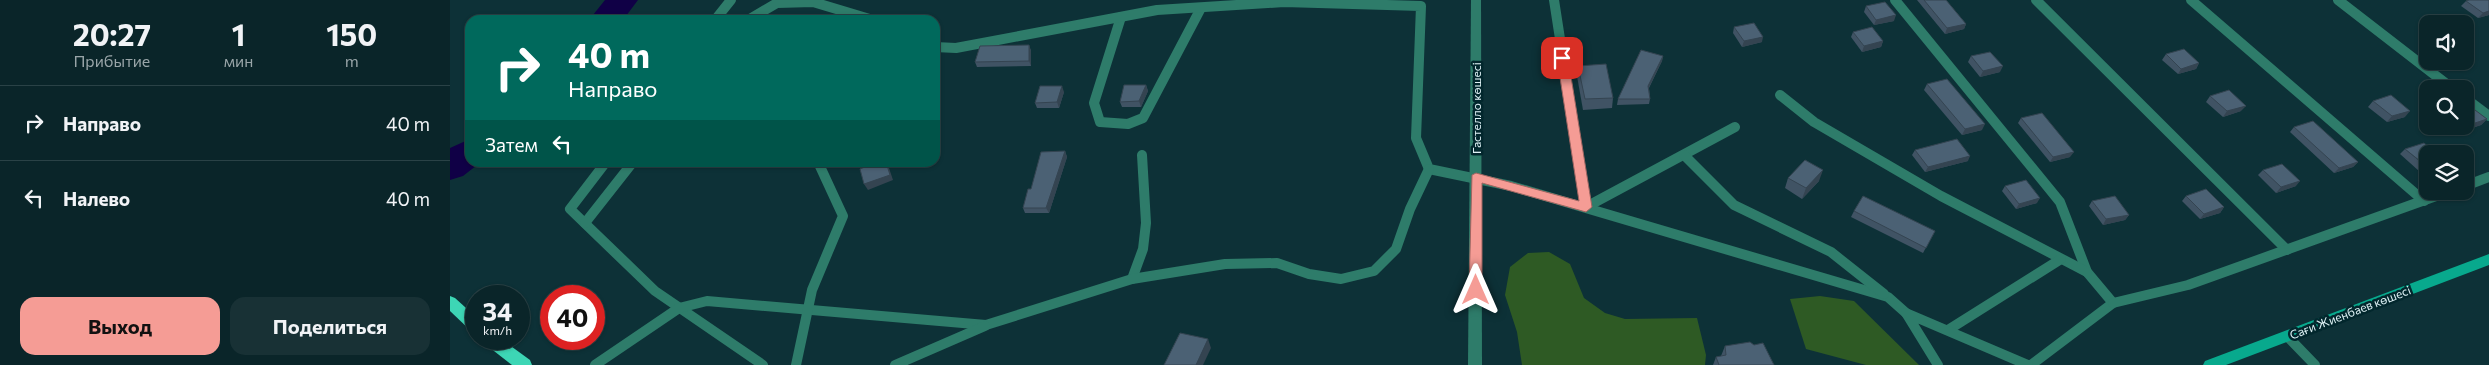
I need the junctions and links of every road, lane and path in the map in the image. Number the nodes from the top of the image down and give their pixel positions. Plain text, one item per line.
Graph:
1 (731, 0) edge
2 (1476, 0) edge
3 (1554, 0) edge
4 (1895, 0) edge
5 (2036, 0) edge
6 (2191, 0) edge
7 (2338, 0) edge
8 (1421, 3) edge
9 (1201, 8) junction
10 (719, 15) edge
11 (757, 15) edge
12 (856, 15) edge
13 (1121, 17) junction
14 (940, 47) edge
15 (2441, 80) edge
16 (1780, 95) dead end
17 (2474, 105) edge
18 (2489, 116) edge
19 (1735, 127) dead end
20 (1142, 155) dead end
21 (1684, 155) junction
22 (602, 167) edge
23 (629, 167) edge
24 (820, 167) edge
25 (1429, 169) junction
26 (2489, 177) edge
27 (1476, 178) junction
28 (2474, 183) edge
29 (2424, 201) joint
30 (1586, 207) junction
31 (585, 223) junction
32 (2287, 250) junction
33 (2061, 259) junction
34 (2489, 259) edge
35 (2087, 272) junction
36 (1132, 279) junction
37 (1888, 297) junction
38 (450, 302) edge
39 (2113, 303) junction
40 (679, 308) junction
41 (808, 309) junction
42 (1906, 312) junction
43 (465, 316) edge
44 (986, 325) junction
45 (1948, 330) junction
46 (2287, 336) junction
47 (504, 350) edge
48 (524, 365) edge
49 (595, 365) edge
50 (763, 365) edge
51 (796, 365) edge
52 (895, 365) edge
53 (1475, 365) edge
54 (1938, 365) edge
55 (2029, 365) edge
56 (2210, 365) edge
57 (2315, 365) edge

1 - 10 lane
2 - 27 street, Гастелло көшесі
3 - 30 lane
4 - 35 lane
5 - 32 lane
6 - 29 lane
7 - 15 lane
8 - 9 lane
8 - 25 lane
9 - 13 lane
9 - 13 lane
11 - 12 lane
13 - 14 lane
16 - 33 lane
17 - 18 lane
19 - 21 lane
20 - 36 lane
21 - 30 lane
21 - 37 lane
22 - 31 lane
23 - 31 lane
24 - 41 lane
25 - 27 lane
25 - 36 lane
26 - 28 lane
27 - 30 lane
27 - 53 street, Гастелло көшесі
29 - 32 lane
30 - 37 lane
31 - 40 lane
32 - 39 lane
33 - 35 lane
33 - 45 lane
34 - 46 main road, Сағи Жиенбаев көшесі
35 - 39 lane
36 - 44 lane
37 - 42 lane
38 - 43 highway
39 - 55 lane
40 - 41 lane
40 - 49 lane
40 - 50 lane
41 - 44 lane
41 - 51 lane
42 - 45 lane
42 - 54 lane
44 - 52 lane
45 - 55 lane
46 - 56 main road, Сағи Жиенбаев көшесі
46 - 57 lane
47 - 48 highway

